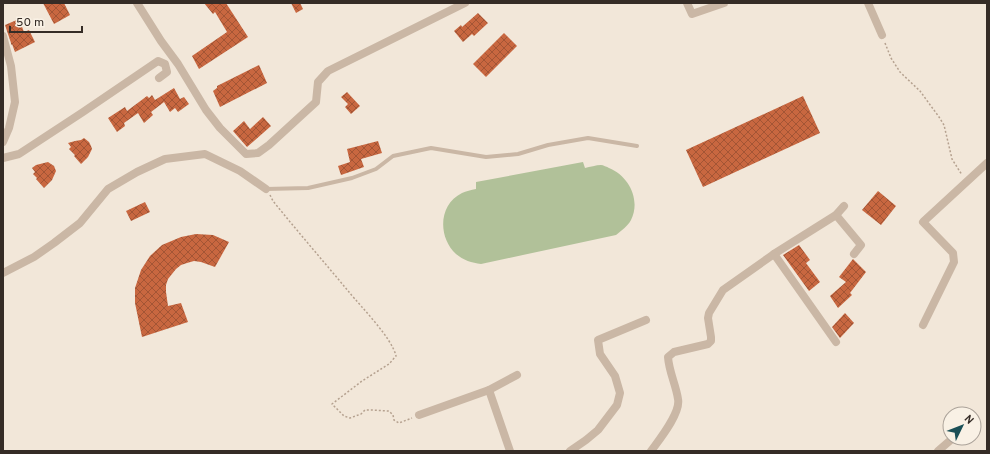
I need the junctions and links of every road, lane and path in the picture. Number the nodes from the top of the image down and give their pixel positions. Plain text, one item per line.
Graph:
1 (137, 3) edge
2 (465, 3) edge
3 (687, 3) edge
4 (724, 3) edge
5 (868, 3) edge
6 (882, 35) joint
7 (3, 36) edge
8 (159, 78) dead end
9 (3, 142) edge
10 (637, 146) dead end
11 (3, 158) edge
12 (987, 163) edge
13 (966, 182) junction
14 (266, 189) joint
15 (273, 200) dead end
16 (844, 206) dead end
17 (836, 215) junction
18 (774, 254) junction
19 (854, 254) dead end
20 (3, 273) edge
21 (646, 320) dead end
22 (923, 325) dead end
23 (836, 342) dead end
24 (517, 375) dead end
25 (489, 390) junction
26 (419, 415) joint
27 (510, 451) edge
28 (570, 451) edge
29 (651, 451) edge

1 - 2 street
3 - 4 street
5 - 6 street
6 - 13 path
7 - 9 street
8 - 11 street
10 - 14 lane
12 - 13 street
13 - 22 street
14 - 20 street
15 - 26 path
16 - 17 street
17 - 18 street
17 - 19 street
18 - 23 street
18 - 29 street
21 - 28 street
24 - 25 street
25 - 26 street
25 - 27 street

